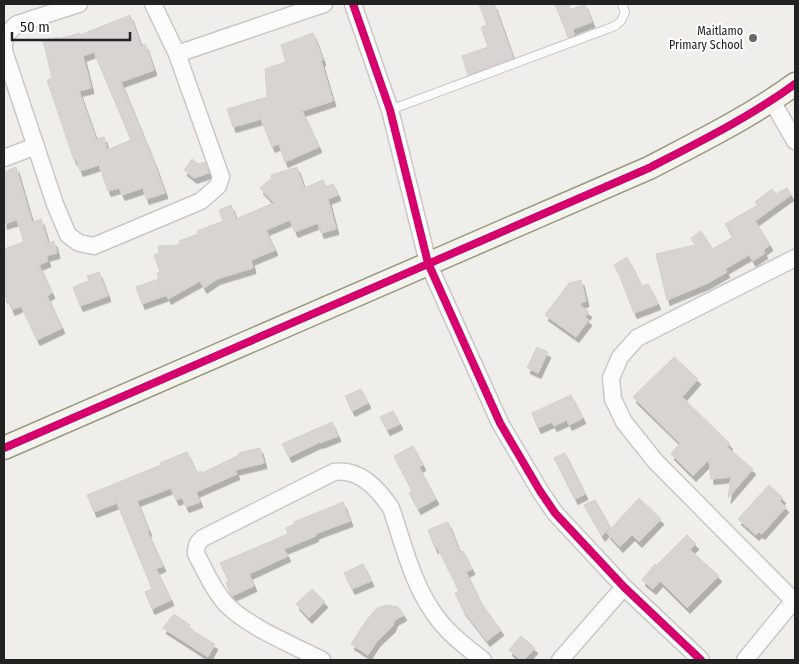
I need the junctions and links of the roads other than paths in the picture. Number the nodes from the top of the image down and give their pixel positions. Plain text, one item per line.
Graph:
1 (79, 4) edge
2 (153, 4) edge
3 (324, 4) edge
4 (353, 4) edge
5 (622, 4) edge
6 (4, 43) edge
7 (177, 54) junction
8 (795, 84) edge
9 (772, 101) junction
10 (390, 110) junction
11 (795, 141) edge
12 (36, 146) junction
13 (4, 158) edge
14 (795, 258) edge
15 (428, 263) junction
16 (4, 448) edge
17 (624, 587) junction
18 (795, 601) edge
19 (322, 660) edge
20 (483, 660) edge
21 (560, 660) edge
22 (701, 660) edge
23 (745, 660) edge

1 - 6 street
2 - 7 street
3 - 7 street
4 - 10 street
5 - 10 lane
6 - 12 street
7 - 12 street
8 - 9 street
9 - 11 street
9 - 15 street
10 - 15 street
12 - 13 street
14 - 18 street
15 - 16 street
15 - 17 street
17 - 21 street
17 - 22 street
18 - 23 street
19 - 20 street

